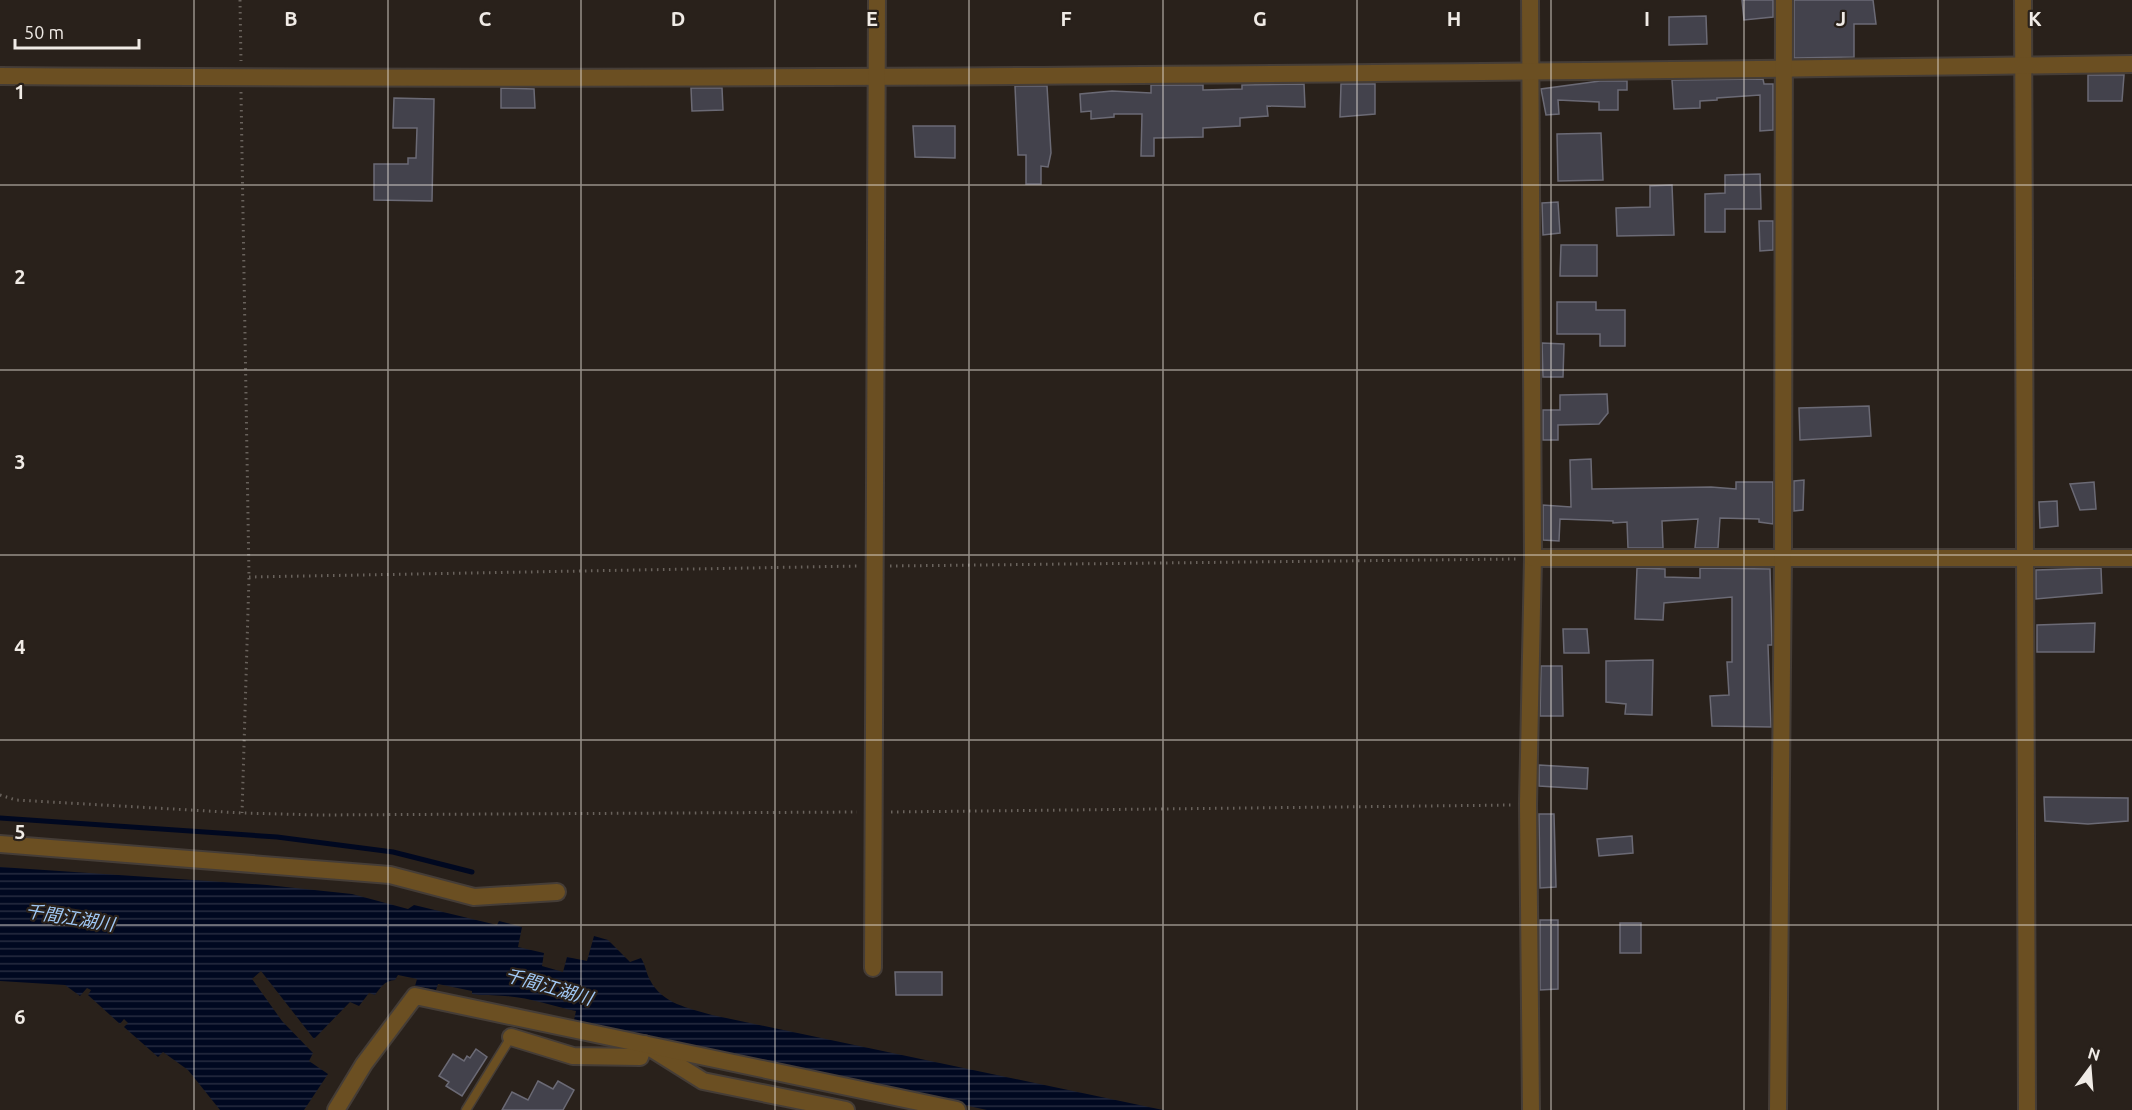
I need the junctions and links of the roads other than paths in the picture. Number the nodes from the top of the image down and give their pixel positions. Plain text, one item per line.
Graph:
1 (877, 0) edge
2 (1530, 0) edge
3 (1784, 0) edge
4 (2023, 0) edge
5 (2132, 64) edge
6 (2024, 65) junction
7 (1784, 70) junction
8 (1530, 73) junction
9 (0, 76) edge
10 (876, 76) junction
11 (1784, 557) junction
12 (1533, 558) junction
13 (2132, 558) edge
14 (2025, 560) junction
15 (0, 844) edge
16 (557, 891) dead end
17 (873, 968) dead end
18 (511, 1037) joint
19 (644, 1044) junction
20 (808, 1106) edge
21 (336, 1110) edge
22 (466, 1110) edge
23 (846, 1110) edge
24 (957, 1110) edge
25 (1531, 1110) edge
26 (1778, 1110) edge
27 (2027, 1110) edge

1 - 10 street
2 - 8 street
3 - 7 street
4 - 6 street
5 - 6 street
6 - 7 street
6 - 14 street
7 - 8 street
7 - 11 street
8 - 10 street
8 - 12 street
9 - 10 street
10 - 17 street
11 - 12 street
11 - 14 street
11 - 26 street
12 - 25 street
13 - 14 street
14 - 27 street
15 - 16 street
18 - 19 street
18 - 22 lane
19 - 20 street
19 - 21 street
19 - 24 street
20 - 23 street

